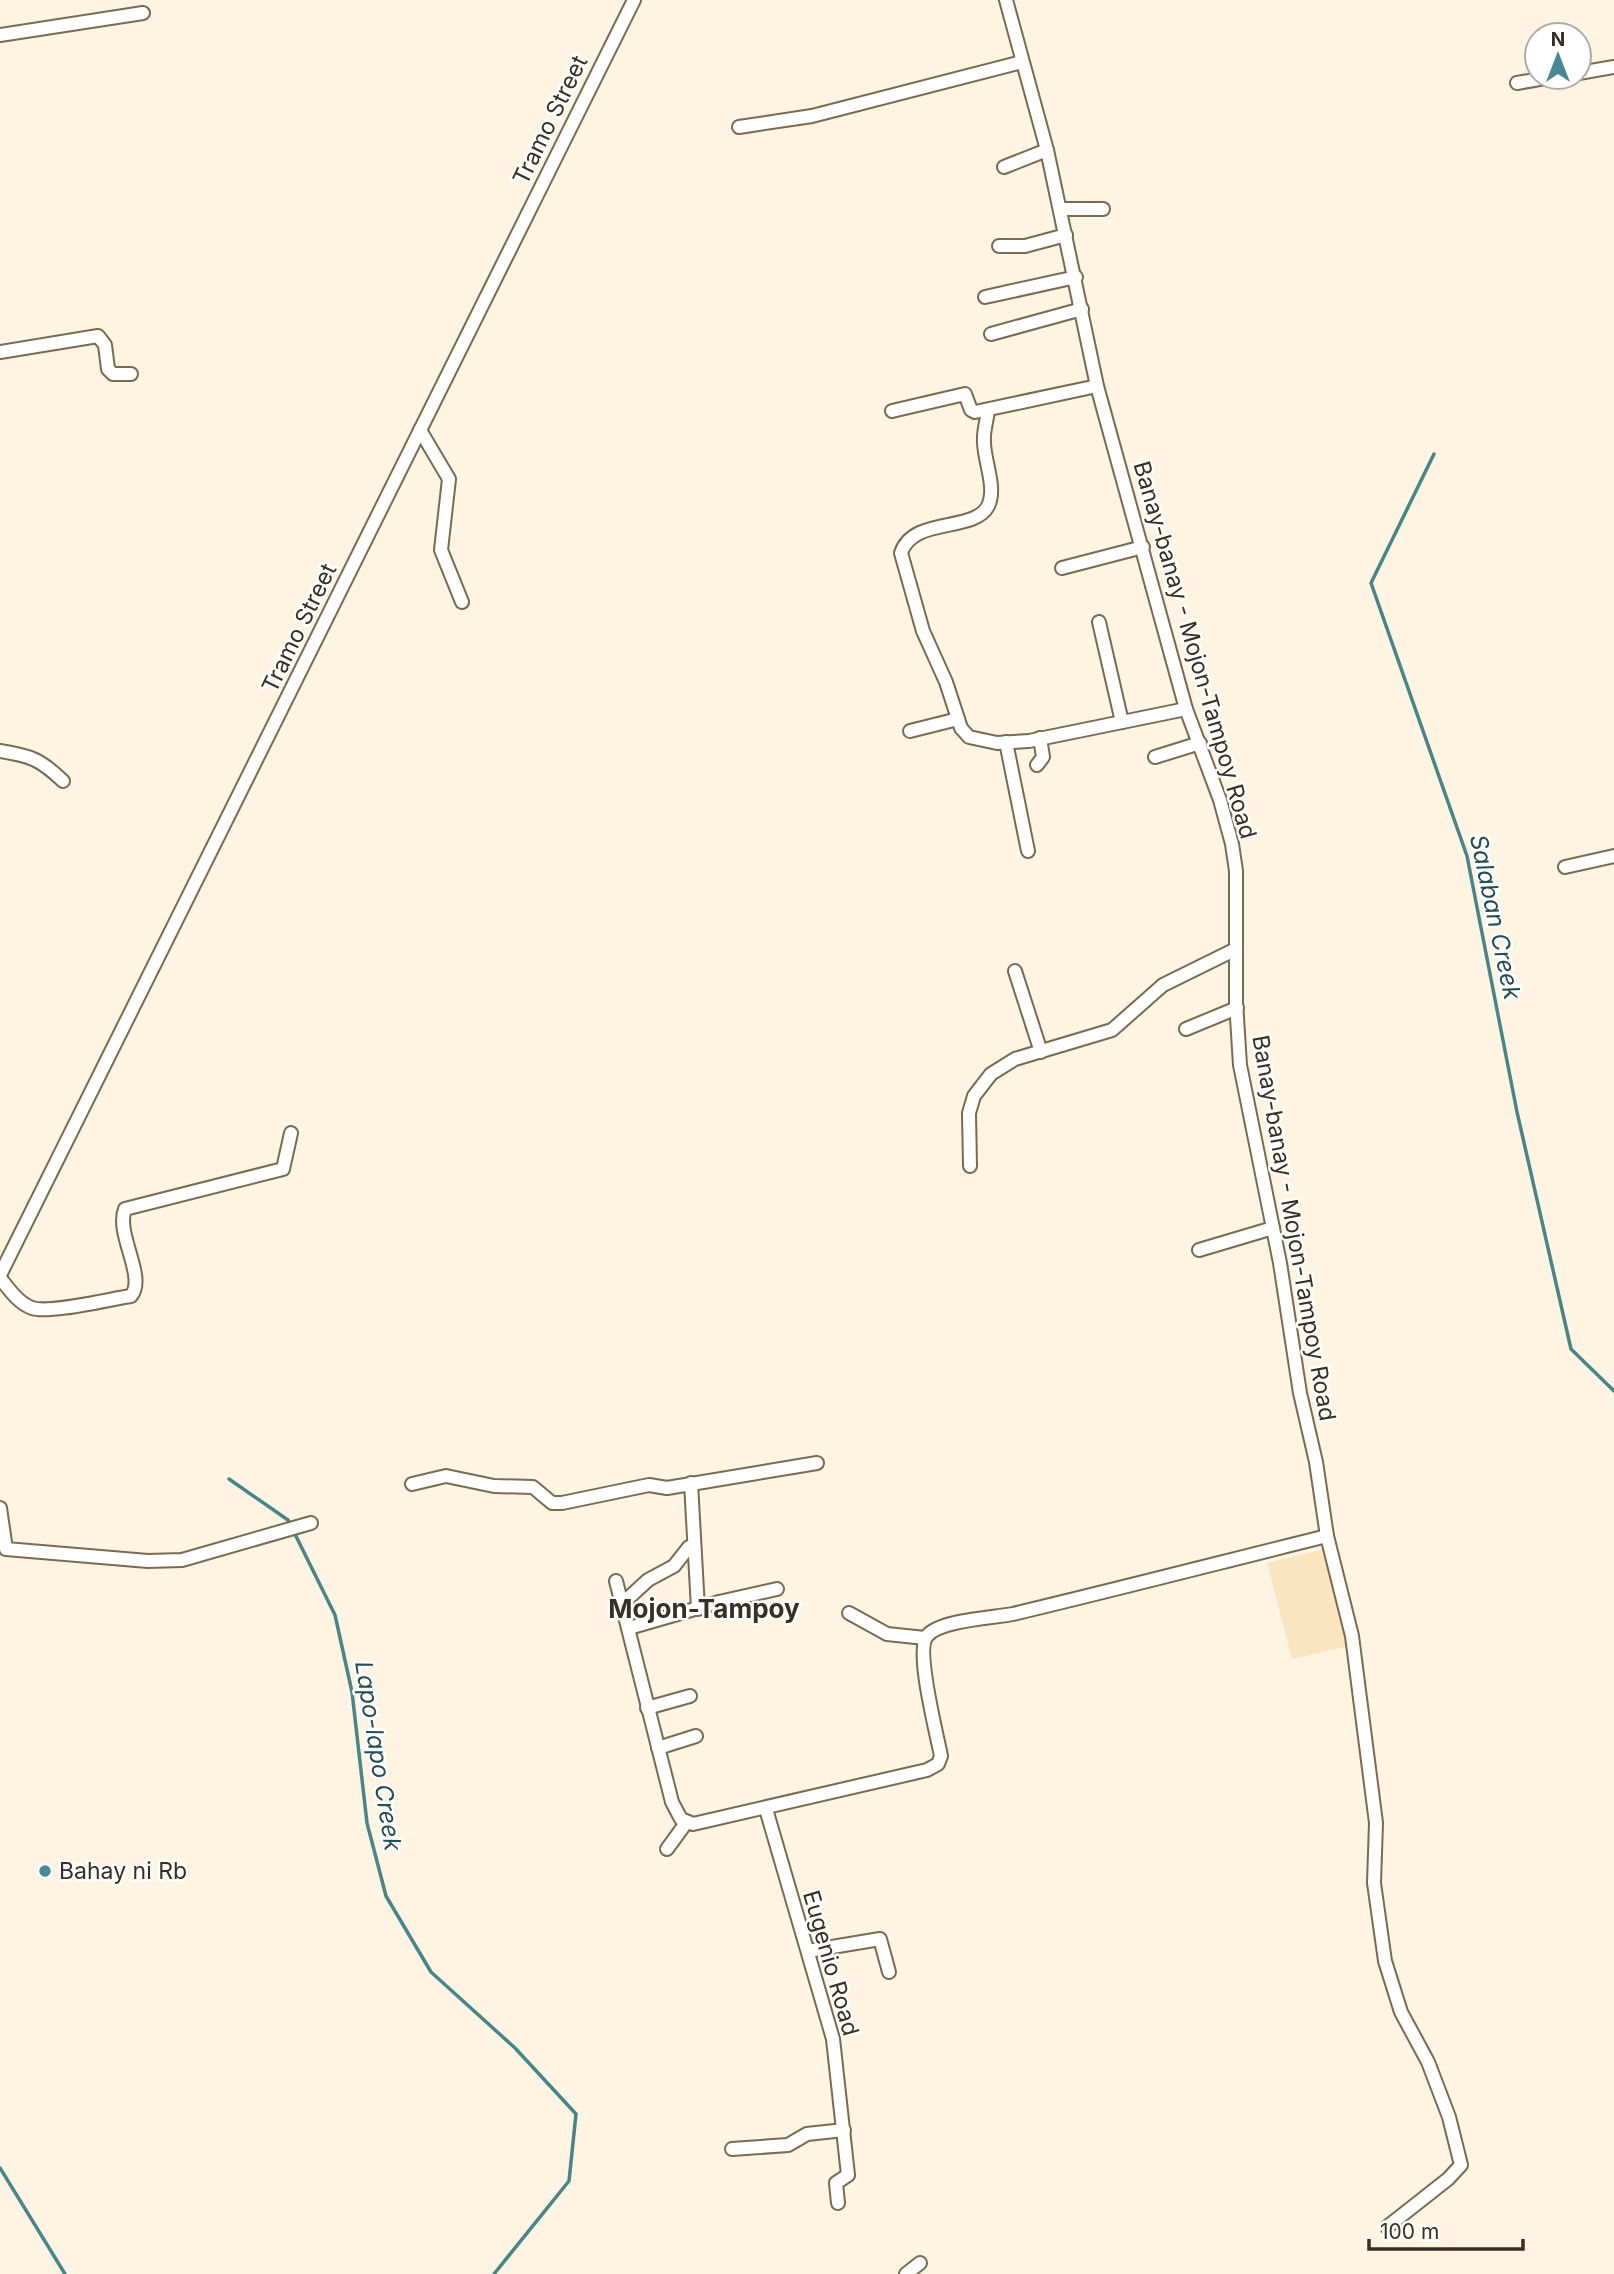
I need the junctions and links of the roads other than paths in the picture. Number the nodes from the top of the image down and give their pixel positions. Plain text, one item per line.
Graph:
1 (634, 0) edge
2 (1006, 0) edge
3 (143, 13) dead end
4 (0, 35) edge
5 (1022, 61) junction
6 (1614, 67) edge
7 (1593, 70) edge
8 (1523, 82) edge
9 (1517, 83) dead end
10 (740, 127) dead end
11 (1047, 150) junction
12 (1004, 167) dead end
13 (1061, 209) junction
14 (1103, 209) dead end
15 (1066, 235) junction
16 (999, 246) dead end
17 (1076, 277) junction
18 (985, 297) dead end
19 (1082, 309) junction
20 (991, 334) dead end
21 (0, 352) edge
22 (131, 374) dead end
23 (1097, 386) junction
24 (988, 410) junction
25 (892, 411) dead end
26 (421, 430) junction
27 (1143, 547) junction
28 (1062, 568) dead end
29 (462, 602) dead end
30 (1098, 622) dead end
31 (1186, 709) junction
32 (958, 719) junction
33 (1122, 722) junction
34 (910, 731) dead end
35 (1040, 738) junction
36 (1006, 742) junction
37 (1199, 743) junction
38 (0, 751) edge
39 (1155, 757) dead end
40 (1037, 765) dead end
41 (63, 780) dead end
42 (1028, 851) dead end
43 (1614, 856) edge
44 (1565, 867) dead end
45 (1236, 949) junction
46 (1014, 971) dead end
47 (1237, 1008) junction
48 (1186, 1029) dead end
49 (1041, 1052) junction
50 (291, 1133) dead end
51 (970, 1166) dead end
52 (1273, 1228) junction
53 (1199, 1250) dead end
54 (0, 1276) edge
55 (817, 1463) dead end
56 (691, 1483) junction
57 (412, 1484) dead end
58 (0, 1508) edge
59 (311, 1522) dead end
60 (1327, 1536) junction
61 (689, 1547) dead end
62 (616, 1581) dead end
63 (777, 1590) dead end
64 (622, 1604) junction
65 (698, 1609) junction
66 (849, 1614) dead end
67 (629, 1628) junction
68 (925, 1638) junction
69 (690, 1696) dead end
70 (647, 1708) junction
71 (696, 1736) dead end
72 (658, 1748) junction
73 (766, 1810) junction
74 (686, 1823) junction
75 (667, 1849) dead end
76 (808, 1951) junction
77 (890, 1972) dead end
78 (844, 2130) junction
79 (732, 2149) dead end
80 (838, 2203) dead end
81 (1387, 2227) dead end
82 (920, 2263) dead end
83 (906, 2274) edge

1 - 26 street, Tramo Street
2 - 5 street, Banay-banay - Mojon-Tampoy Road
3 - 4 street
5 - 10 street
5 - 11 street, Banay-banay - Mojon-Tampoy Road
6 - 7 street
8 - 9 street
11 - 12 street
11 - 13 street, Banay-banay - Mojon-Tampoy Road
13 - 14 street
13 - 15 street, Banay-banay - Mojon-Tampoy Road
15 - 16 street
15 - 17 street, Banay-banay - Mojon-Tampoy Road
17 - 18 street
17 - 19 street, Banay-banay - Mojon-Tampoy Road
19 - 20 street
19 - 23 street, Banay-banay - Mojon-Tampoy Road
21 - 22 street
23 - 24 street
23 - 27 street, Banay-banay - Mojon-Tampoy Road
24 - 25 street
24 - 32 street
26 - 29 street
26 - 54 street, Tramo Street
27 - 28 street
27 - 31 street, Banay-banay - Mojon-Tampoy Road
30 - 33 street
31 - 33 street
31 - 37 street, Banay-banay - Mojon-Tampoy Road
32 - 34 street
32 - 36 street
33 - 35 street
35 - 36 street
35 - 40 street
36 - 42 street
37 - 39 street
37 - 45 street, Banay-banay - Mojon-Tampoy Road
38 - 41 street
43 - 44 street
45 - 47 street, Banay-banay - Mojon-Tampoy Road
45 - 49 street
46 - 49 street
47 - 48 street
47 - 52 street, Banay-banay - Mojon-Tampoy Road
49 - 51 street
50 - 54 street
52 - 53 street
52 - 60 street, Banay-banay - Mojon-Tampoy Road
55 - 56 street
56 - 57 street
56 - 65 street
58 - 59 street
60 - 68 street
60 - 81 street, Banay-banay - Mojon-Tampoy Road
61 - 64 street
62 - 64 street
63 - 65 street
64 - 67 street
65 - 67 street
66 - 68 street
67 - 70 street
68 - 73 street
69 - 70 street
70 - 72 street
71 - 72 street
72 - 74 street
73 - 74 street
73 - 76 street, Eugenio Road
74 - 75 street
76 - 77 street
76 - 78 street, Eugenio Road
78 - 79 street
78 - 80 street, Eugenio Road
82 - 83 street

